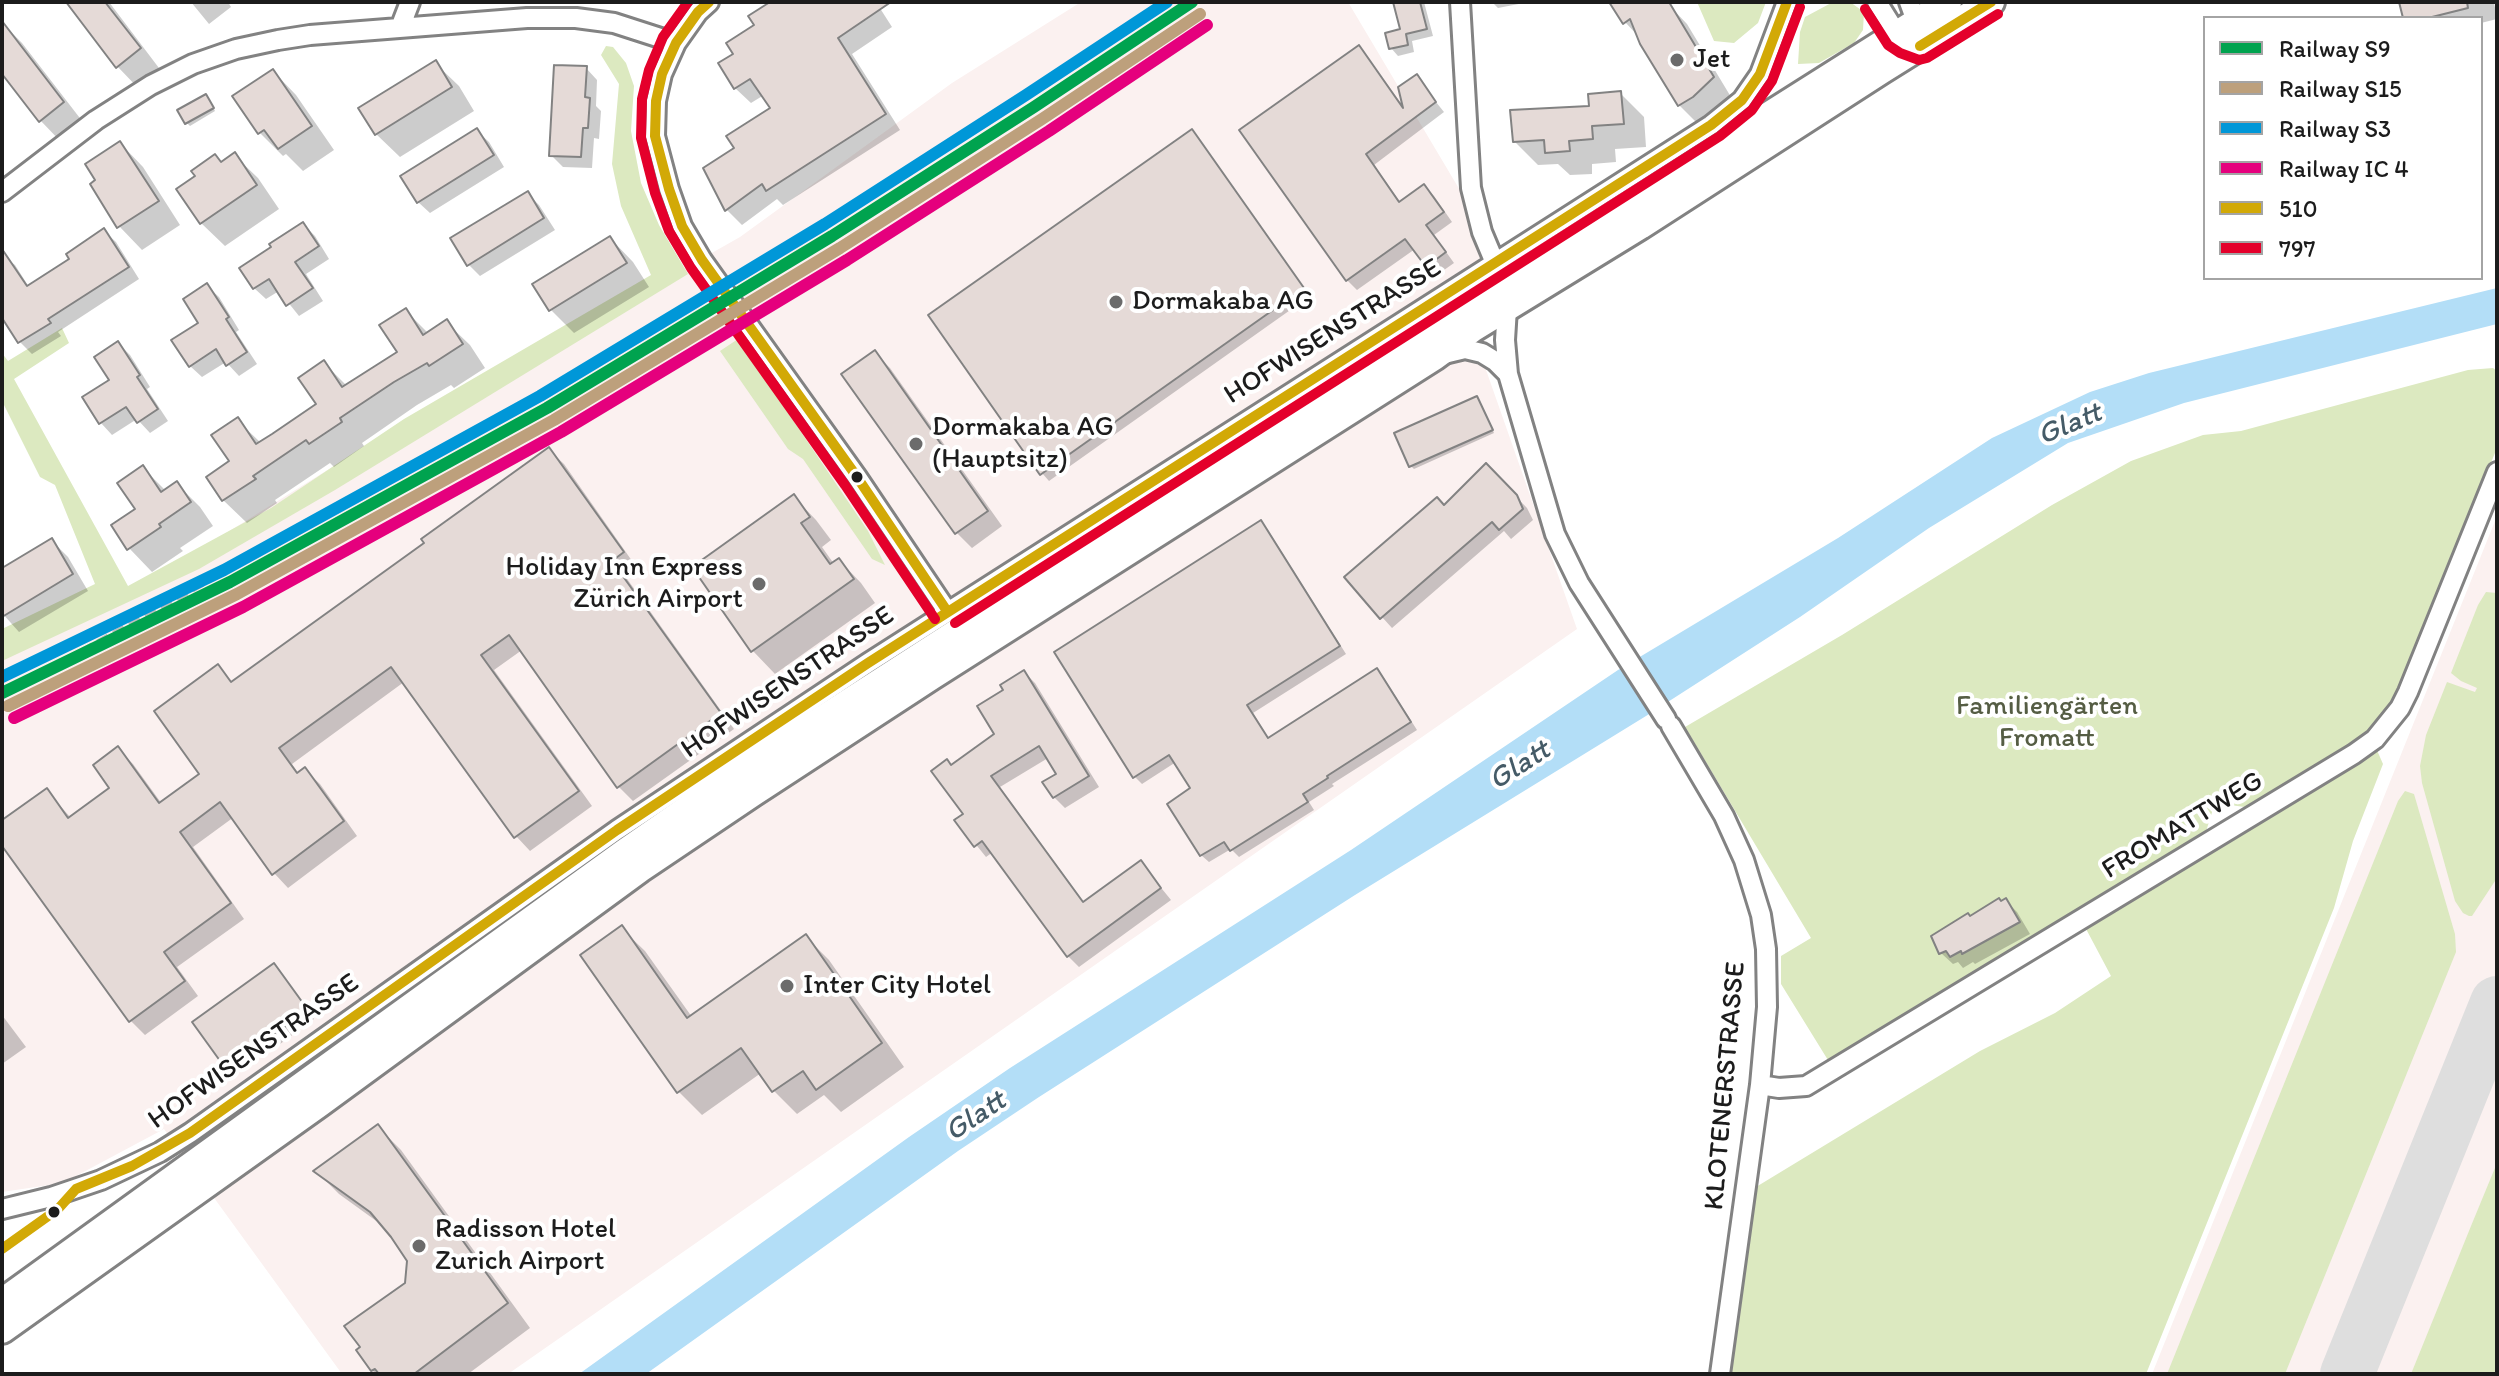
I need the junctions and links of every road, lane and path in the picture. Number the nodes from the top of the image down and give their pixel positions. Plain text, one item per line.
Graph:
1 (410, 2) edge
2 (709, 2) edge
3 (1460, 2) edge
4 (1787, 2) edge
5 (1877, 2) edge
6 (1948, 2) edge
7 (1991, 2) edge
8 (1911, 26) edge
9 (400, 28) junction
10 (676, 43) junction
11 (2, 192) edge
12 (1495, 263) junction
13 (1507, 308) junction
14 (1434, 357) junction
15 (1508, 374) junction
16 (2497, 472) edge
17 (947, 611) junction
18 (1760, 1085) junction
19 (6, 1211) edge
20 (2, 1302) edge
21 (2, 1330) edge
22 (1720, 1374) edge

1 - 9 street
2 - 10 street
3 - 12 street
4 - 12 street, HOFWISENSTRASSE
5 - 8 street
6 - 8 main road
7 - 8 main road
8 - 13 main road
8 - 20 main road
9 - 10 street
9 - 11 street
10 - 17 street
12 - 17 street, HOFWISENSTRASSE
13 - 14 main road
13 - 15 street, KLOTENERSTRASSE
14 - 15 street
14 - 21 main road
15 - 18 street, KLOTENERSTRASSE
16 - 18 street, FROMATTWEG
17 - 19 street, HOFWISENSTRASSE
18 - 22 street, KLOTENERSTRASSE

